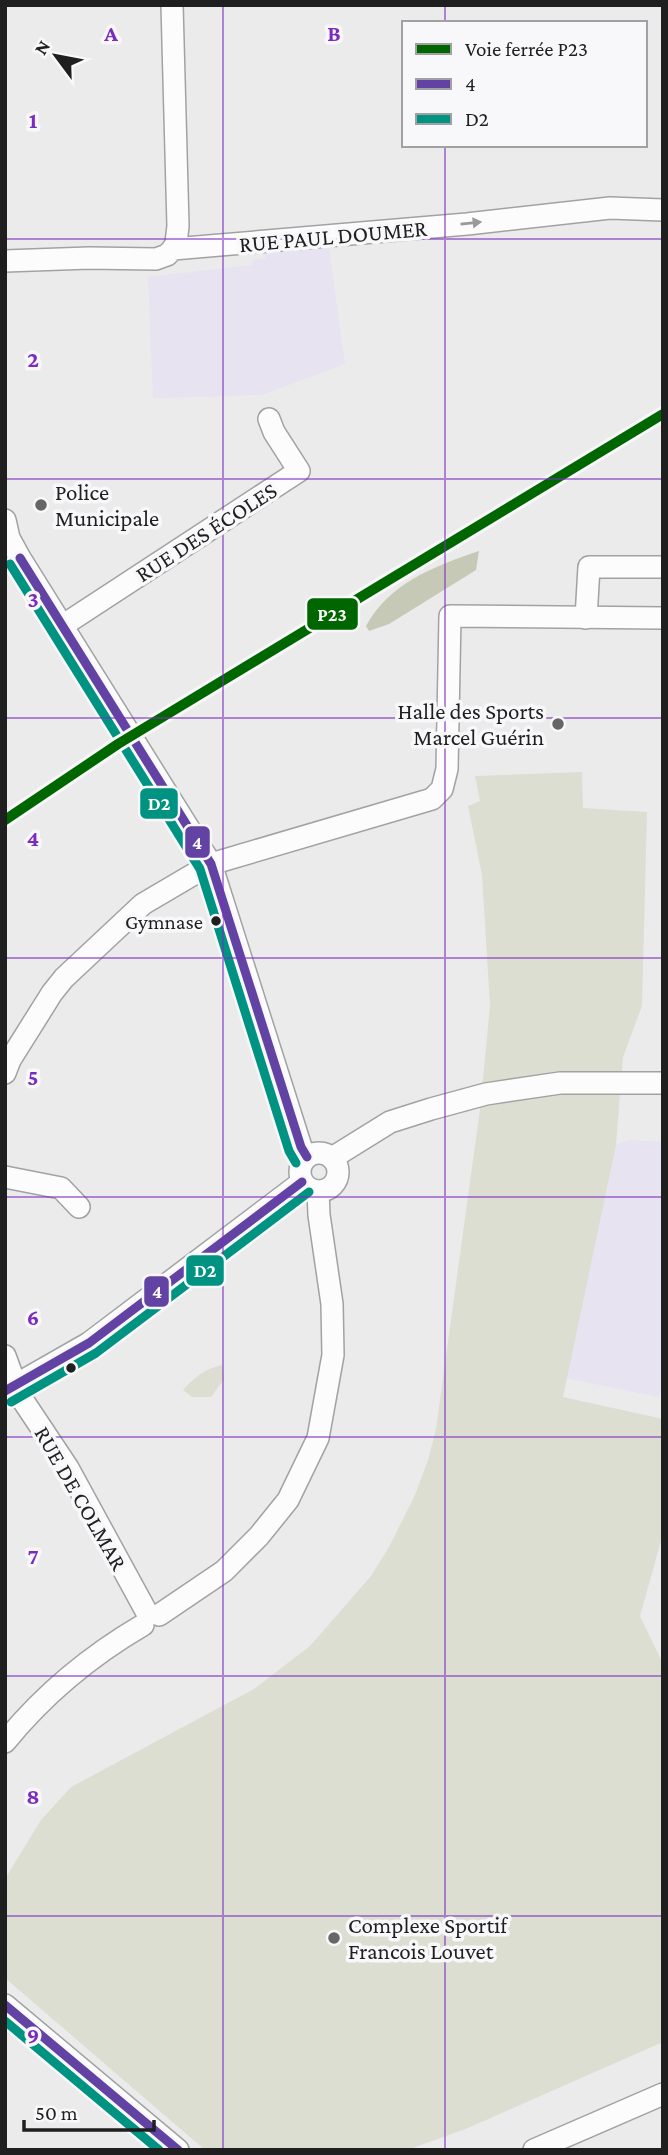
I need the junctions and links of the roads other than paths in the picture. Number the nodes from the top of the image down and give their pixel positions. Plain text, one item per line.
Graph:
1 (172, 5) edge
2 (663, 210) edge
3 (173, 248) junction
4 (5, 261) edge
5 (269, 419) dead end
6 (5, 520) edge
7 (13, 562) edge
8 (663, 567) edge
9 (586, 618) junction
10 (663, 618) edge
11 (62, 626) junction
12 (211, 864) junction
13 (5, 1073) edge
14 (663, 1083) edge
15 (307, 1157) junction
16 (332, 1158) junction
17 (5, 1177) edge
18 (310, 1187) junction
19 (79, 1207) dead end
20 (5, 1356) edge
21 (10, 1389) edge
22 (149, 1617) junction
23 (5, 1742) edge
24 (5, 2005) edge
25 (663, 2094) edge
26 (178, 2150) edge
27 (534, 2150) edge

1 - 3 street
3 -> 2 street, RUE PAUL DOUMER
3 - 4 street, RUE PAUL DOUMER
5 - 11 street, RUE DES ÉCOLES
6 - 7 street
7 - 11 street
8 - 9 street
9 - 10 street
9 - 12 street
11 - 12 street
12 - 13 street
12 - 15 street
14 - 16 street
15 - 16 street
15 - 18 street
16 - 18 street
17 - 19 street
18 - 21 street
18 - 22 street
20 - 21 street, RUE DE COLMAR
21 - 22 street, RUE DE COLMAR
22 - 23 street
24 - 26 street
25 - 27 street

